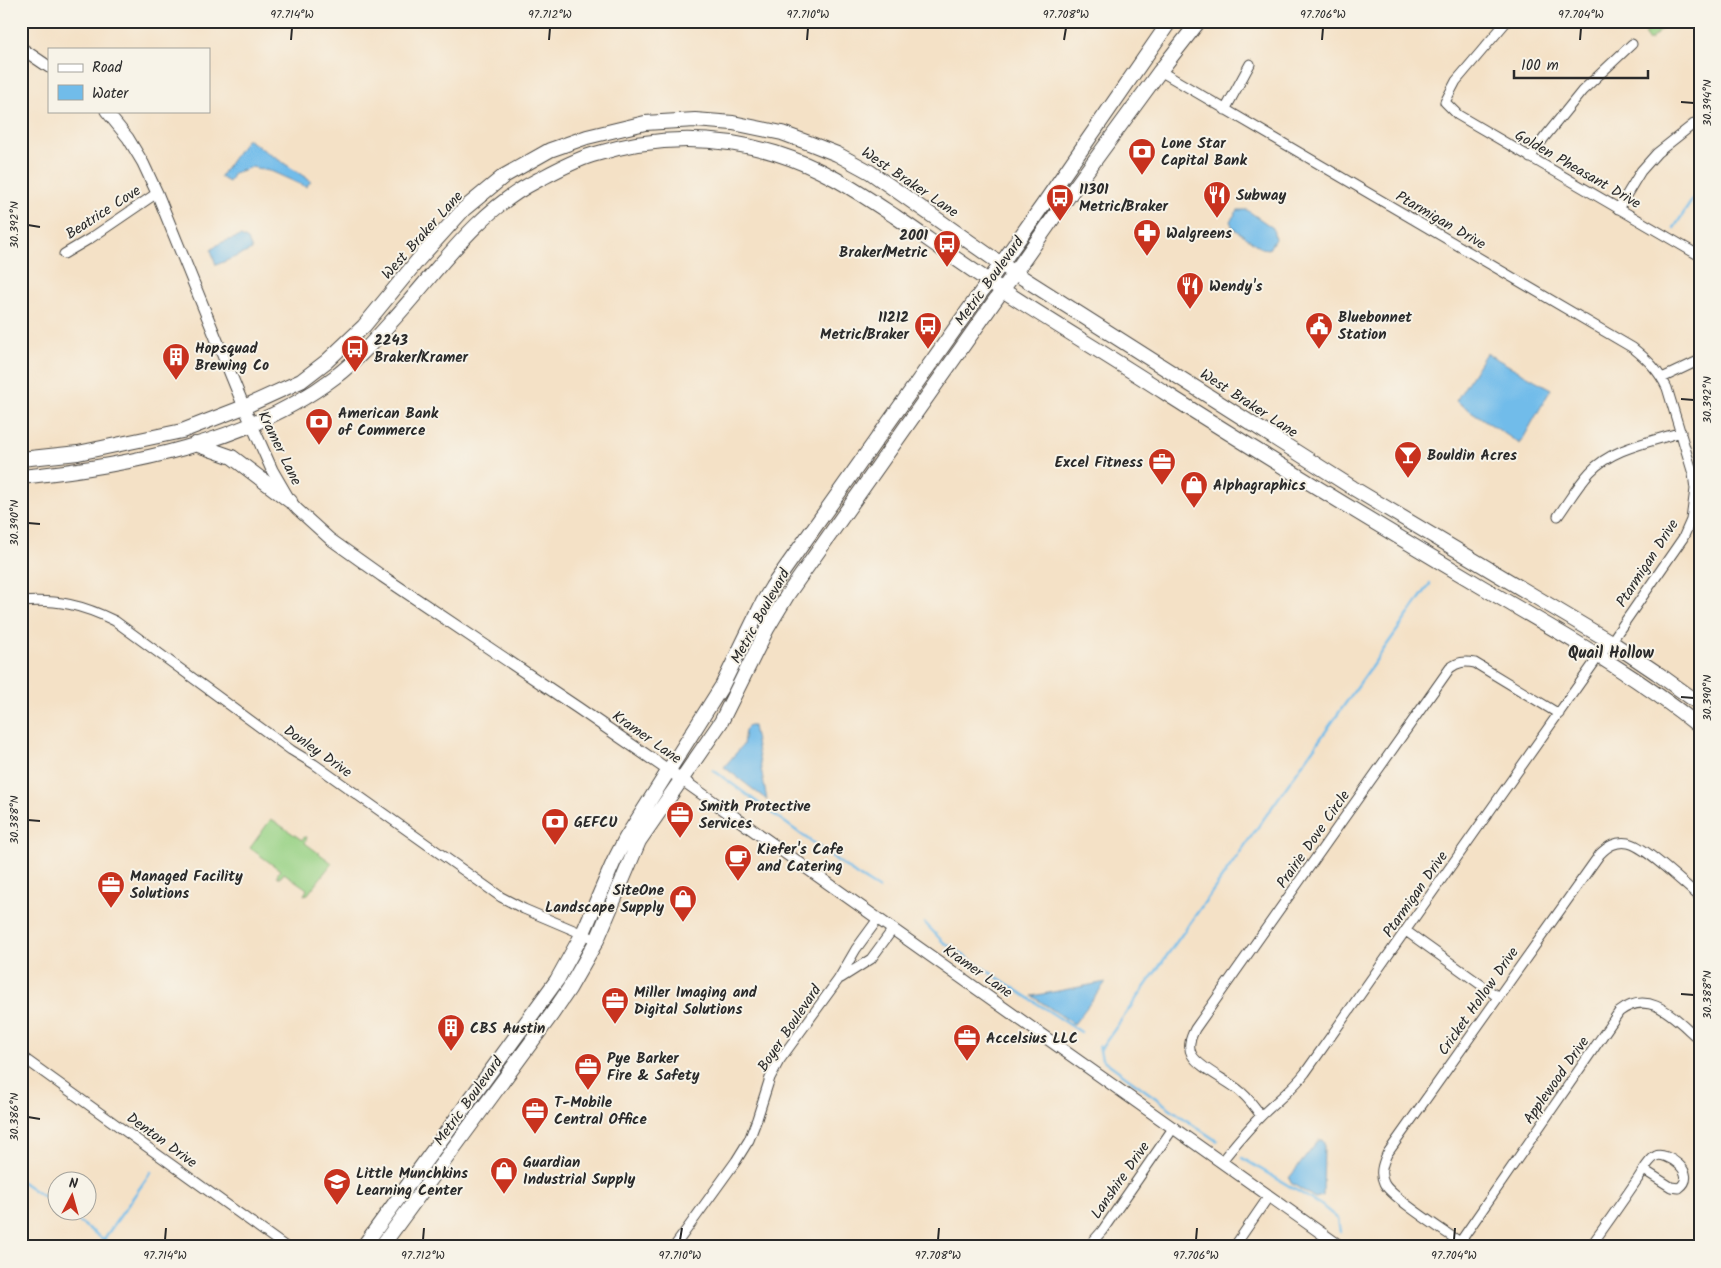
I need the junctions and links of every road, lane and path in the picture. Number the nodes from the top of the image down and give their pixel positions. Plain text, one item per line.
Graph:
1 (1170, 21) edge
2 (1199, 21) edge
3 (1507, 21) edge
4 (1632, 44) dead end
5 (21, 48) edge
6 (1250, 64) dead end
7 (48, 66) edge
8 (1160, 71) junction
9 (1225, 110) junction
10 (107, 112) edge
11 (1700, 119) edge
12 (645, 123) junction
13 (623, 128) junction
14 (651, 142) junction
15 (628, 146) junction
16 (1530, 158) junction
17 (157, 193) junction
18 (1618, 209) junction
19 (64, 254) dead end
20 (1700, 256) edge
21 (418, 260) junction
22 (1001, 264) junction
23 (434, 271) junction
24 (1015, 273) junction
25 (989, 281) junction
26 (1003, 290) junction
27 (1700, 360) edge
28 (1179, 377) junction
29 (1662, 378) junction
30 (1165, 392) junction
31 (244, 408) junction
32 (252, 425) junction
33 (1681, 432) junction
34 (195, 444) junction
35 (21, 459) edge
36 (21, 477) edge
37 (1347, 485) junction
38 (1698, 488) edge
39 (1336, 499) junction
40 (290, 501) junction
41 (825, 514) junction
42 (1558, 516) dead end
43 (838, 523) junction
44 (21, 602) edge
45 (1611, 642) junction
46 (1599, 656) junction
47 (1700, 704) edge
48 (1558, 714) junction
49 (1700, 727) edge
50 (668, 770) junction
51 (681, 779) junction
52 (1700, 897) edge
53 (878, 919) junction
54 (892, 929) junction
55 (1406, 931) junction
56 (583, 933) junction
57 (597, 940) junction
58 (838, 980) junction
59 (1498, 997) junction
60 (1700, 1040) edge
61 (21, 1056) edge
62 (1261, 1116) junction
63 (1174, 1128) junction
64 (1221, 1162) junction
65 (1644, 1170) junction
66 (1268, 1196) junction
67 (1463, 1244) edge
68 (286, 1247) edge
69 (363, 1247) edge
70 (381, 1247) edge
71 (674, 1247) edge
72 (1088, 1247) edge
73 (1234, 1247) edge
74 (1341, 1247) edge
75 (1590, 1247) edge

1 - 22 main road, Metric Boulevard
2 - 8 main road, Metric Boulevard
3 - 16 street, Golden Pheasant Drive
4 - 16 street
5 - 7 street
6 - 9 street
8 - 9 street, Ptarmigan Drive
8 - 24 main road, Metric Boulevard
9 - 29 street, Ptarmigan Drive
10 - 17 street, Kramer Lane
11 - 18 street
12 - 13 main road, West Braker Lane
12 - 14 main road
12 - 22 main road, West Braker Lane
13 - 15 main road
13 - 21 main road, West Braker Lane
14 - 15 main road
14 - 25 main road
15 - 23 main road
16 - 18 street, Golden Pheasant Drive
17 - 19 street, Beatrice Cove
17 - 31 street, Kramer Lane
18 - 20 street, Golden Pheasant Drive
21 - 23 main road
21 - 31 main road, West Braker Lane
22 - 24 main road, West Braker Lane
22 - 25 main road, Metric Boulevard
23 - 32 main road
24 - 26 main road, Metric Boulevard
24 - 28 main road, West Braker Lane
25 - 26 main road
25 - 41 main road, Metric Boulevard
26 - 30 main road
26 - 43 main road, Metric Boulevard
27 - 29 street
28 - 30 main road
28 - 37 main road, West Braker Lane
29 - 33 street, Ptarmigan Drive
30 - 39 main road
31 - 32 street, Kramer Lane
31 - 35 main road, West Braker Lane
32 - 34 main road
32 - 40 street, Kramer Lane
33 - 38 street, Ptarmigan Drive
33 - 42 street
34 - 36 main road
34 - 40 main road
37 - 39 main road
37 - 45 main road, West Braker Lane
38 - 45 street, Ptarmigan Drive
39 - 46 main road
40 - 50 street, Kramer Lane
41 - 43 main road
41 - 50 main road, Metric Boulevard
43 - 51 main road, Metric Boulevard
44 - 56 street, Donley Drive
45 - 46 street, Ptarmigan Drive
45 - 47 main road, West Braker Lane
46 - 48 street, Ptarmigan Drive
46 - 49 main road
48 - 55 street, Ptarmigan Drive
48 - 62 street, Prairie Dove Circle
50 - 51 street, Kramer Lane
50 - 56 main road, Metric Boulevard
51 - 53 street, Kramer Lane
51 - 57 main road, Metric Boulevard
52 - 59 street, Cricket Hollow Drive
53 - 54 street, Kramer Lane
53 - 58 street, Boyer Boulevard
54 - 58 street, Boyer Boulevard
54 - 63 street, Kramer Lane
55 - 59 street
55 - 62 street, Ptarmigan Drive
56 - 57 street, Donley Drive
56 - 69 main road, Metric Boulevard
57 - 70 main road, Metric Boulevard
58 - 71 street, Boyer Boulevard
59 - 67 street, Cricket Hollow Drive
60 - 67 street, Applewood Drive
61 - 68 street, Denton Drive
62 - 64 street, Ptarmigan Drive
63 - 64 street, Kramer Lane
63 - 72 street, Lanshire Drive
64 - 66 street, Kramer Lane
65 - 65 street
65 - 75 street
66 - 73 street
66 - 74 street, Kramer Lane

